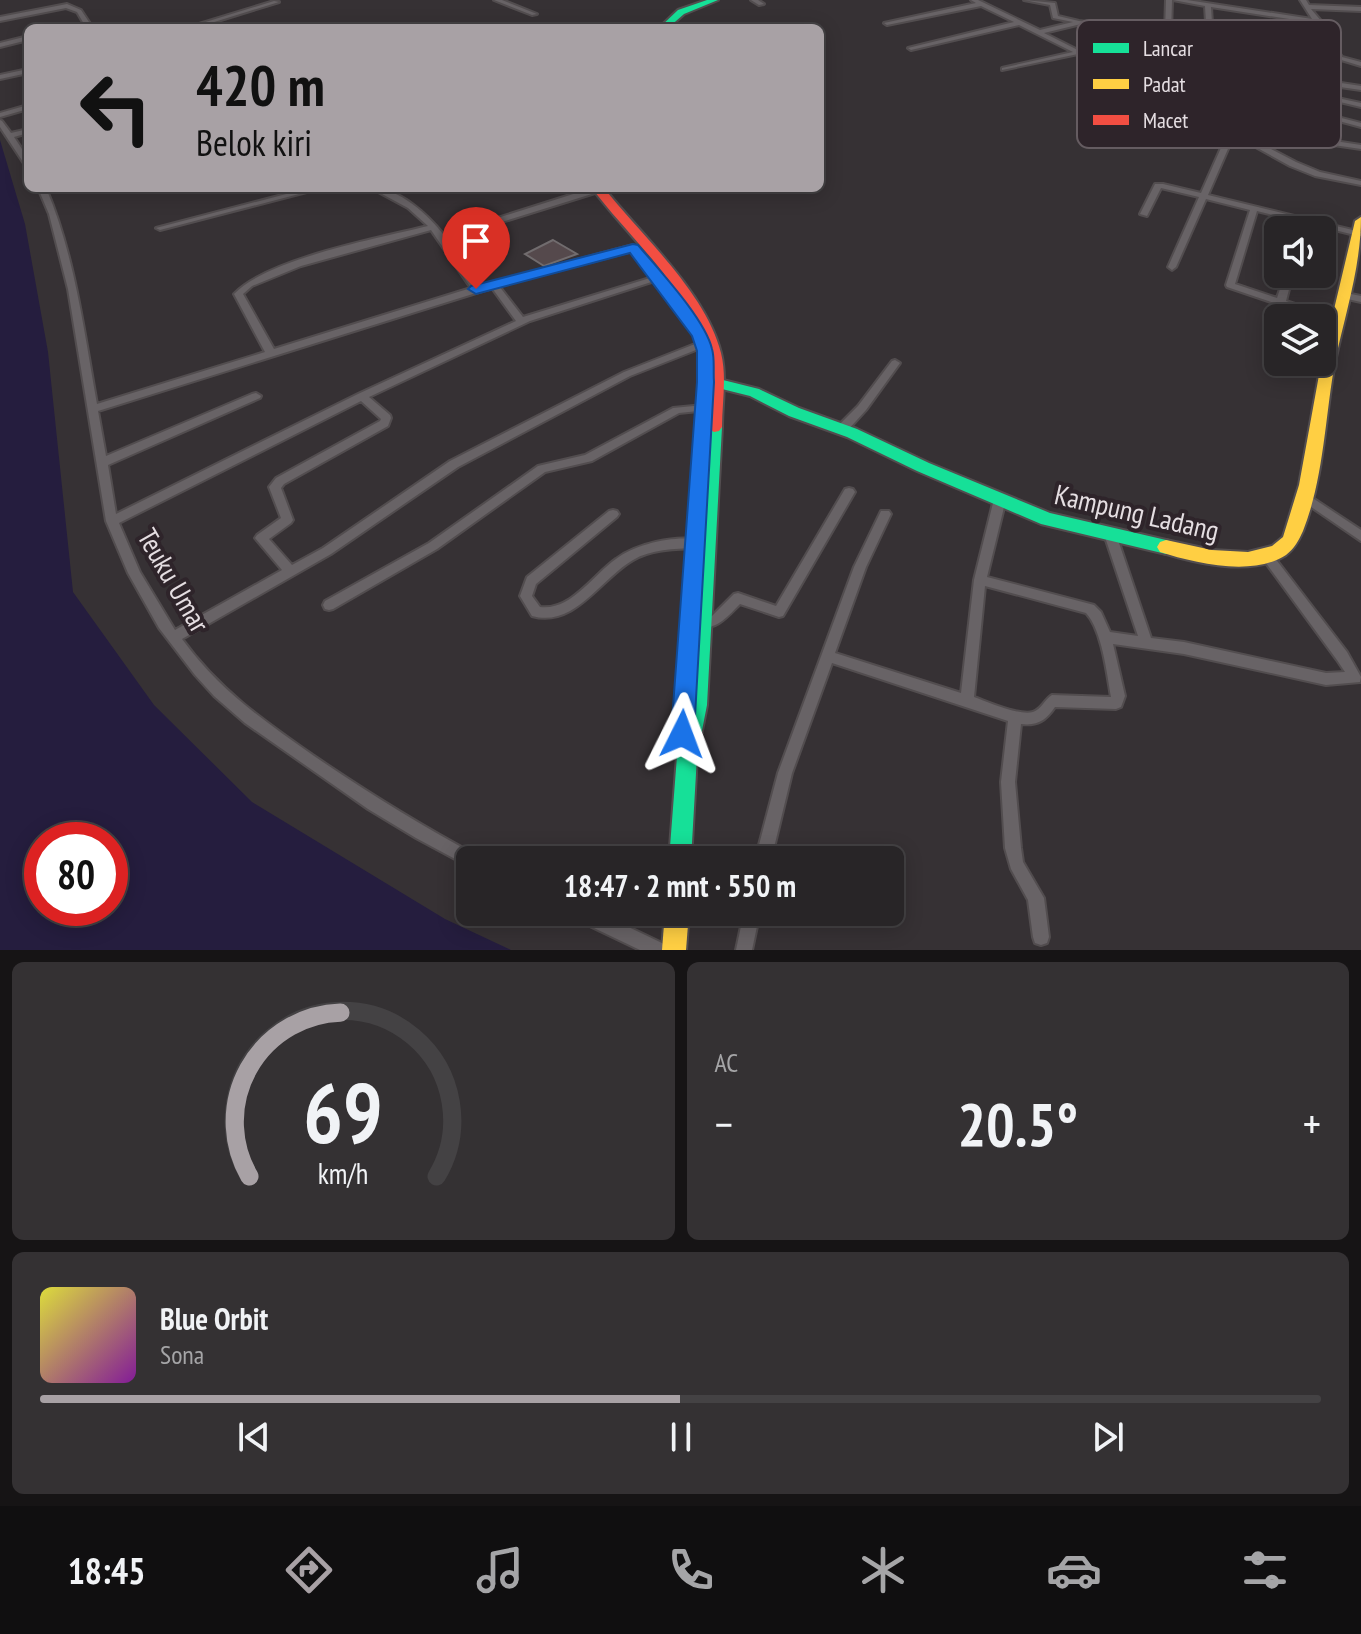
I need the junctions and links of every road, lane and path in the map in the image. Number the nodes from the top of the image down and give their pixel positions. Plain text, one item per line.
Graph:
1 (497, 0) edge
2 (705, 0) edge
3 (714, 0) edge
4 (1027, 0) edge
5 (1169, 0) edge
6 (1176, 0) edge
7 (1303, 0) edge
8 (276, 2) edge
9 (977, 2) edge
10 (1198, 2) edge
11 (1208, 5) junction
12 (1308, 7) junction
13 (1361, 9) edge
14 (534, 14) dead end
15 (0, 19) edge
16 (1168, 20) edge
17 (1209, 20) edge
18 (1306, 20) edge
19 (1318, 20) edge
20 (1077, 21) edge
21 (887, 23) dead end
22 (1020, 23) junction
23 (1077, 23) edge
24 (88, 24) edge
25 (202, 24) edge
26 (661, 24) edge
27 (668, 24) edge
28 (1040, 32) junction
29 (24, 39) edge
30 (0, 45) edge
31 (911, 48) dead end
32 (1077, 51) edge
33 (1077, 52) edge
34 (1341, 59) edge
35 (1361, 64) edge
36 (1004, 69) dead end
37 (24, 72) edge
38 (0, 77) edge
39 (1341, 85) edge
40 (1361, 88) edge
41 (1342, 101) dead end
42 (1361, 105) edge
43 (24, 108) edge
44 (0, 115) edge
45 (1341, 121) edge
46 (0, 122) edge
47 (1341, 124) edge
48 (1361, 127) edge
49 (24, 132) edge
50 (10, 136) junction
51 (1341, 144) edge
52 (1361, 147) edge
53 (1227, 148) edge
54 (1264, 148) edge
55 (24, 157) edge
56 (1361, 183) edge
57 (44, 192) edge
58 (302, 192) edge
59 (383, 192) edge
60 (584, 192) edge
61 (595, 192) edge
62 (595, 192) edge
63 (1205, 196) junction
64 (1254, 208) junction
65 (1144, 214) dead end
66 (1276, 216) edge
67 (435, 227) junction
68 (1336, 227) edge
69 (160, 228) dead end
70 (1360, 228) edge
71 (442, 238) junction
72 (633, 248) junction
73 (1172, 267) dead end
74 (661, 277) junction
75 (494, 285) junction
76 (1285, 288) edge
77 (476, 289) junction
78 (1353, 298) edge
79 (1281, 301) junction
80 (522, 322) junction
81 (1339, 322) junction
82 (703, 344) junction
83 (272, 355) junction
84 (895, 363) dead end
85 (715, 383) junction
86 (256, 396) dead end
87 (362, 396) junction
88 (704, 408) junction
89 (94, 409) junction
90 (842, 429) junction
91 (101, 463) junction
92 (849, 492) dead end
93 (1302, 495) junction
94 (1000, 499) junction
95 (613, 514) dead end
96 (885, 514) dead end
97 (112, 521) junction
98 (1110, 534) junction
99 (1361, 536) edge
100 (695, 543) junction
101 (1267, 556) junction
102 (290, 571) junction
103 (980, 580) junction
104 (329, 605) dead end
105 (702, 624) junction
106 (174, 637) junction
107 (1105, 637) junction
108 (1146, 641) junction
109 (828, 656) junction
110 (967, 701) junction
111 (1015, 717) junction
112 (687, 756) junction
113 (681, 846) edge
114 (767, 846) edge
115 (456, 851) edge
116 (608, 926) edge
117 (676, 926) edge
118 (749, 926) edge
119 (1041, 937) dead end
120 (674, 947) edge
121 (658, 950) edge
122 (744, 950) edge

1 - 14 street
2 - 26 main road
3 - 27 main road
4 - 20 street
5 - 16 street
6 - 10 street
7 - 12 street
8 - 25 street
9 - 21 street
9 - 22 street
10 - 11 street
11 - 17 street
11 - 18 street
12 - 13 street
12 - 19 street
15 - 24 street
22 - 28 street
22 - 31 street
23 - 28 street
28 - 32 street
29 - 30 street
33 - 36 street
34 - 35 street
37 - 38 street
39 - 40 street
41 - 42 street
43 - 44 street
45 - 48 street
46 - 50 street
47 - 48 street
49 - 50 street
50 - 55 street
51 - 52 street
53 - 63 street
54 - 56 street
57 - 89 street, Teuku Umar
58 - 69 street
59 - 67 street
60 - 71 street
61 - 72 main road
62 - 74 main road
63 - 64 street
63 - 65 street
63 - 73 street
64 - 66 street
64 - 79 street
67 - 71 street
67 - 83 street
68 - 70 street
70 - 78 main road
71 - 77 street
72 - 74 main road
72 - 75 street
74 - 80 street
74 - 82 main road
74 - 85 main road
75 - 77 street
75 - 80 street
76 - 79 street
77 - 83 street
78 - 81 main road
79 - 81 street
80 - 87 street
81 - 93 main road
82 - 88 main road
82 - 102 street
83 - 89 street
84 - 90 street
85 - 90 main road, Kampung Ladang
85 - 105 main road
86 - 91 street
87 - 97 street
87 - 102 street
88 - 100 main road
88 - 104 street
89 - 91 street, Teuku Umar
90 - 94 main road, Kampung Ladang
91 - 97 street, Teuku Umar
92 - 105 street
93 - 99 street
93 - 101 main road
94 - 98 main road, Kampung Ladang
94 - 103 street
95 - 100 street
96 - 109 street
97 - 106 street, Teuku Umar
98 - 101 main road, Kampung Ladang
98 - 108 street
100 - 112 main road
101 - 108 street
102 - 106 street
103 - 107 street
103 - 110 street
105 - 112 main road
106 - 115 street, Teuku Umar
107 - 108 street
107 - 111 street
109 - 110 street
109 - 114 street
110 - 111 street
111 - 119 street
112 - 113 main road
116 - 121 street
117 - 120 main road
118 - 122 street

